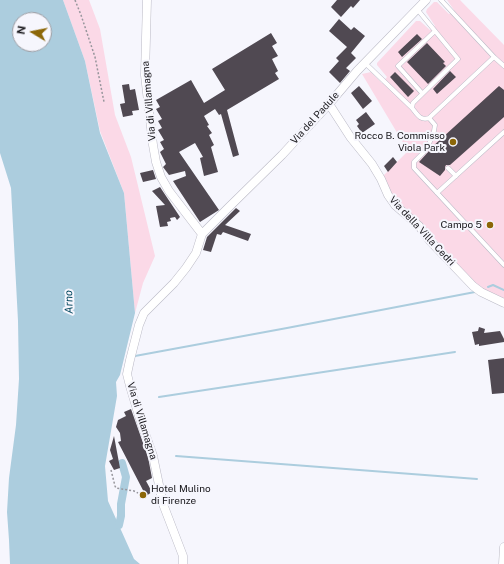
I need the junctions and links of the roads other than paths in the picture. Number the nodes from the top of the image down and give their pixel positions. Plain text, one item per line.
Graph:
1 (147, 0) edge
2 (426, 0) edge
3 (441, 0) edge
4 (417, 9) junction
5 (435, 31) junction
6 (494, 57) junction
7 (365, 63) junction
8 (504, 66) edge
9 (422, 94) junction
10 (329, 104) junction
11 (412, 108) junction
12 (429, 118) junction
13 (504, 132) edge
14 (448, 168) dead end
15 (456, 176) junction
16 (437, 193) junction
17 (202, 234) junction
18 (504, 265) edge
19 (504, 302) edge
20 (504, 546) edge
21 (183, 564) edge
22 (503, 564) edge

1 - 17 street, Via di Villamagna
2 - 4 street, Via del Padule
3 - 6 lane
4 - 5 lane
4 - 7 street, Via del Padule
5 - 9 lane
5 - 9 lane
6 - 8 lane
6 - 12 lane
7 - 10 street, Via del Padule
7 - 11 lane
9 - 11 lane
10 - 17 street, Via del Padule
10 - 19 street, Via della Villa Cedri
11 - 12 lane
12 - 16 lane
13 - 15 lane
14 - 15 lane
15 - 16 lane
16 - 18 lane
17 - 21 street, Via di Villamagna
20 - 22 street

